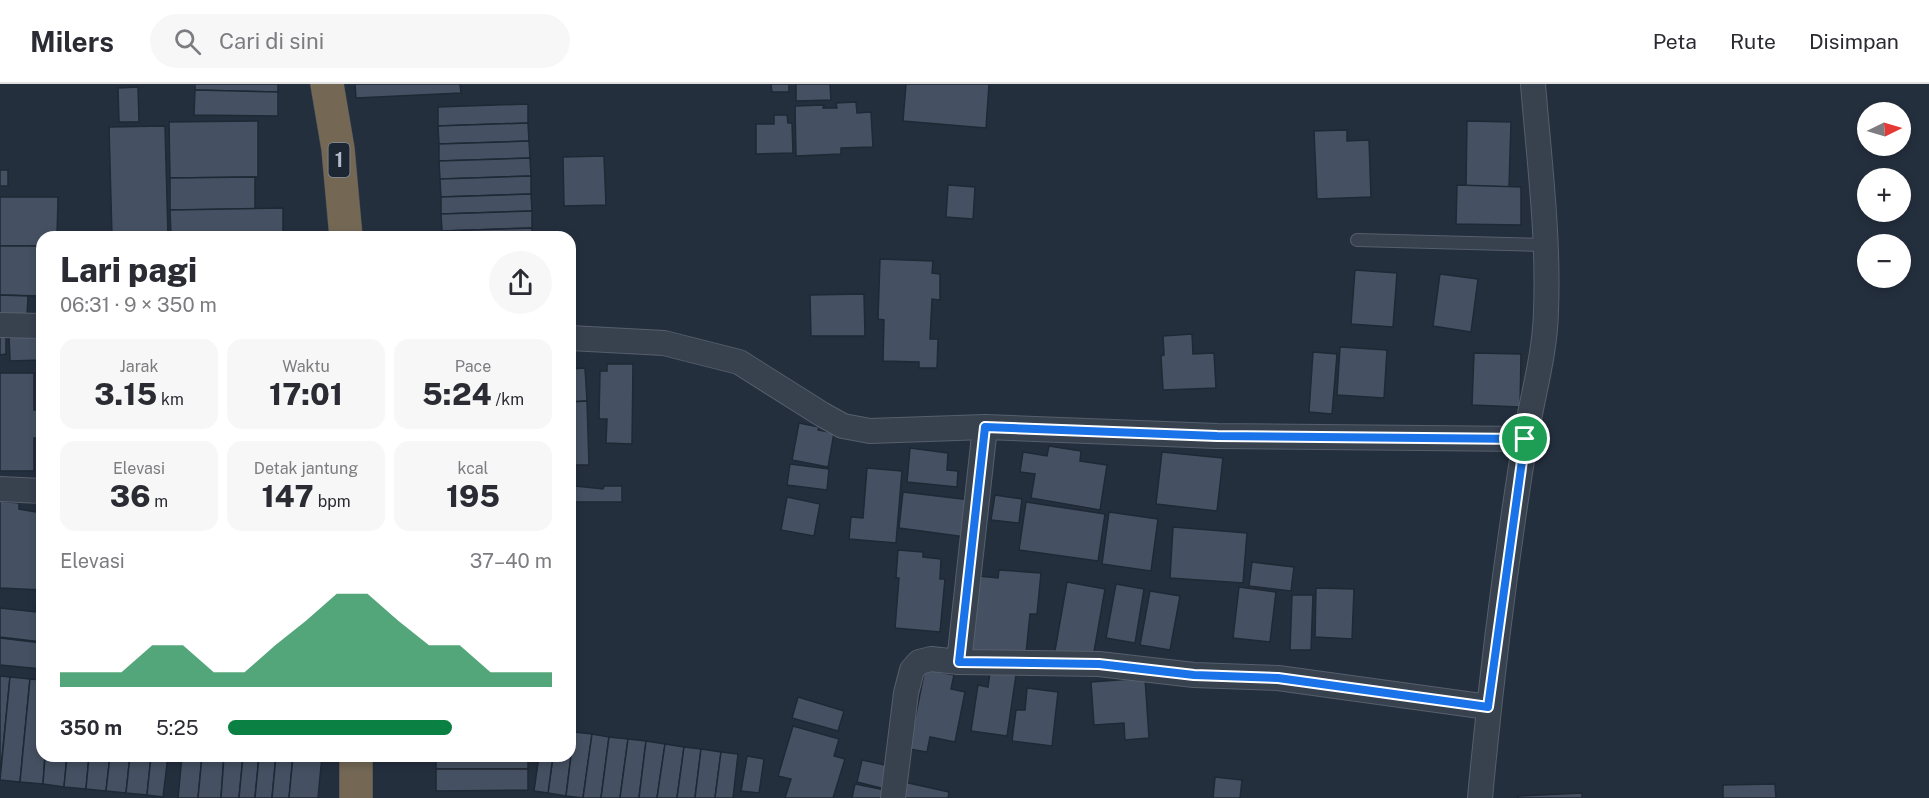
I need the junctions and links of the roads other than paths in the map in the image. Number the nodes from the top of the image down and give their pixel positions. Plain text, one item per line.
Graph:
1 (327, 84) edge
2 (1533, 84) edge
3 (345, 231) edge
4 (1357, 240) dead end
5 (1545, 245) junction
6 (0, 325) edge
7 (36, 326) edge
8 (576, 338) edge
9 (985, 427) junction
10 (1525, 439) junction
11 (0, 489) edge
12 (36, 491) edge
13 (959, 662) junction
14 (1488, 707) junction
15 (356, 762) edge
16 (356, 798) edge
17 (893, 798) edge
18 (1480, 798) edge

1 - 3 highway, 1
2 - 5 street
4 - 5 lane
5 - 10 street
6 - 7 street
8 - 9 street
9 - 10 street
9 - 13 street
10 - 14 street
11 - 12 street
13 - 14 street
13 - 17 street
14 - 18 street
15 - 16 highway

